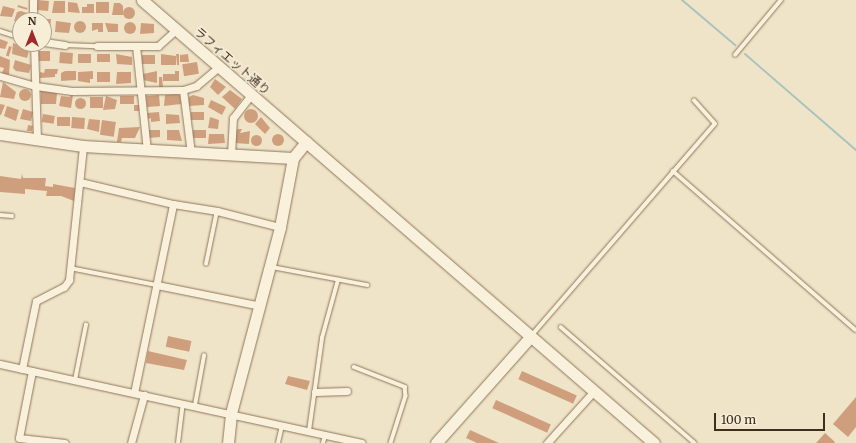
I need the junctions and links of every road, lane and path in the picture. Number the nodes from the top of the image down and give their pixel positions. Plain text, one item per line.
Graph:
1 (33, 0) edge
2 (142, 0) edge
3 (781, 0) edge
4 (33, 12) edge
5 (176, 30) junction
6 (0, 31) edge
7 (12, 35) edge
8 (52, 43) edge
9 (65, 44) joint
10 (97, 46) joint
11 (136, 46) junction
12 (34, 52) edge
13 (735, 55) dead end
14 (219, 67) junction
15 (0, 76) edge
16 (36, 86) junction
17 (139, 90) junction
18 (182, 90) junction
19 (251, 95) junction
20 (694, 102) dead end
21 (0, 134) edge
22 (36, 139) junction
23 (306, 142) junction
24 (83, 146) junction
25 (147, 150) junction
26 (191, 153) junction
27 (232, 155) junction
28 (293, 158) junction
29 (673, 171) junction
30 (80, 182) junction
31 (173, 204) junction
32 (217, 211) junction
33 (0, 215) edge
34 (12, 216) dead end
35 (280, 227) junction
36 (206, 264) dead end
37 (270, 267) junction
38 (70, 268) junction
39 (338, 280) junction
40 (157, 285) junction
41 (367, 285) dead end
42 (261, 306) junction
43 (86, 325) dead end
44 (561, 327) dead end
45 (856, 330) edge
46 (531, 336) junction
47 (204, 356) dead end
48 (0, 364) edge
49 (354, 367) dead end
50 (22, 369) junction
51 (32, 371) junction
52 (75, 380) junction
53 (594, 390) junction
54 (347, 391) dead end
55 (315, 392) junction
56 (134, 393) junction
57 (144, 395) junction
58 (183, 403) junction
59 (195, 405) junction
60 (231, 413) junction
61 (282, 424) junction
62 (309, 431) junction
63 (325, 435) junction
64 (344, 441) edge
65 (65, 443) edge
66 (131, 443) edge
67 (178, 443) edge
68 (228, 443) edge
69 (278, 443) edge
70 (323, 443) edge
71 (361, 443) edge
72 (391, 443) edge
73 (436, 443) edge
74 (547, 443) edge
75 (654, 443) edge
76 (695, 443) edge

1 - 4 street
2 - 5 street, ラフィエット通り
3 - 13 lane
5 - 11 street
5 - 14 street, ラフィエット通り
6 - 7 lane
8 - 9 street
9 - 10 lane
10 - 11 street
11 - 17 street
12 - 16 street
14 - 18 street
14 - 19 street, ラフィエット通り
15 - 16 street
16 - 17 street
16 - 22 street
17 - 18 street
17 - 25 street
18 - 26 street
19 - 23 street, ラフィエット通り
19 - 27 street
20 - 29 lane
21 - 22 street
22 - 24 street
23 - 28 street
23 - 46 street, ラフィエット通り
24 - 25 street
24 - 30 street
25 - 26 street
26 - 27 street
27 - 28 street
28 - 35 street
29 - 45 lane
29 - 46 lane
30 - 31 street
30 - 38 street
31 - 32 street
31 - 40 street
32 - 35 street
32 - 36 lane
33 - 34 lane
35 - 37 street
37 - 39 lane
37 - 42 street
38 - 40 lane
38 - 50 street
39 - 41 lane
39 - 55 lane
40 - 42 street
40 - 56 street
42 - 60 street
43 - 52 lane
44 - 76 lane
46 - 53 street, ラフィエット通り
46 - 73 street
47 - 59 lane
48 - 50 street
49 - 72 lane
50 - 51 street
51 - 52 street
51 - 65 street
52 - 56 street
53 - 74 street
53 - 75 street, ラフィエット通り
54 - 55 street
55 - 62 lane
56 - 57 street
57 - 58 street
57 - 66 street
58 - 59 street
58 - 67 lane
59 - 60 street
60 - 61 street
60 - 68 street
61 - 62 street
61 - 69 lane
62 - 63 street
63 - 64 street
63 - 70 lane
64 - 71 street

